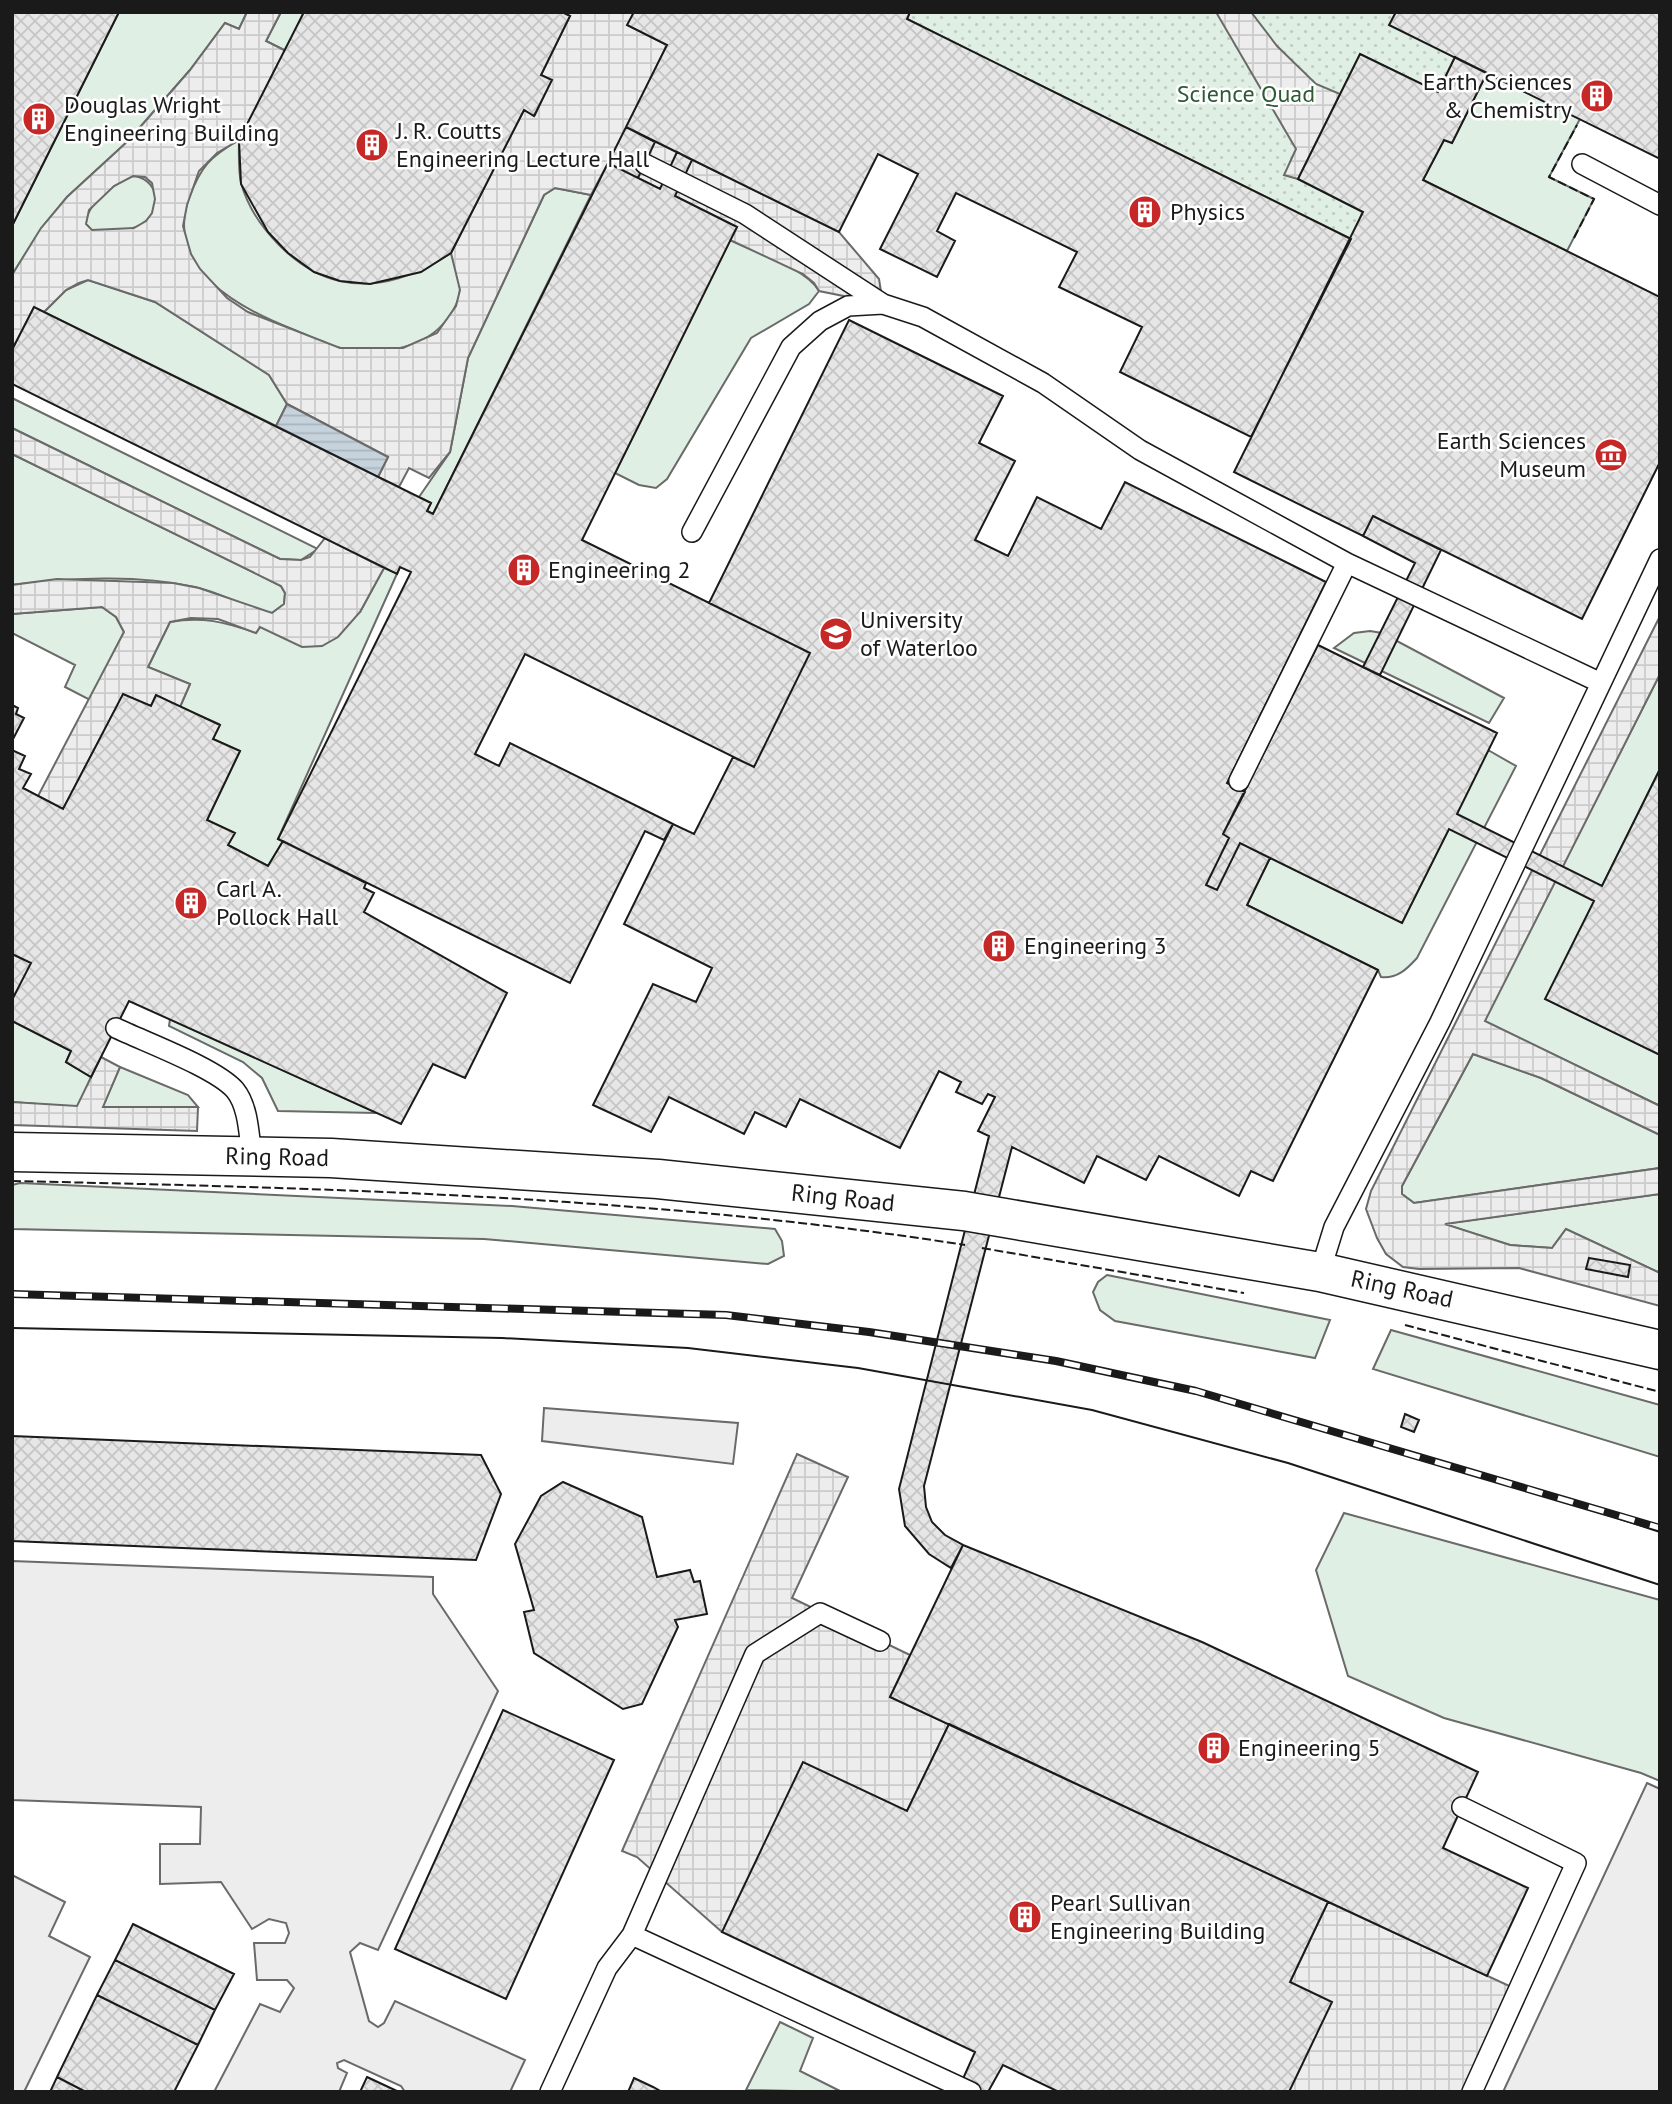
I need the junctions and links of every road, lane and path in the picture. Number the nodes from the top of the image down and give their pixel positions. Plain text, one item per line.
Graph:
1 (645, 164) dead end
2 (1582, 164) dead end
3 (1660, 205) edge
4 (883, 304) junction
5 (692, 532) dead end
6 (1660, 559) edge
7 (1347, 563) junction
8 (1601, 683) junction
9 (1238, 781) dead end
10 (116, 1028) dead end
11 (12, 1152) edge
12 (252, 1157) junction
13 (1320, 1272) junction
14 (1660, 1350) edge
15 (880, 1641) dead end
16 (1462, 1807) dead end
17 (632, 1935) junction
18 (550, 2092) edge
19 (971, 2092) edge
20 (1472, 2092) edge

1 - 4 lane
2 - 3 lane
4 - 5 lane
4 - 7 lane
6 - 8 lane
7 - 8 lane
7 - 9 lane
8 - 13 lane
10 - 12 lane
11 - 12 street, Ring Road
12 - 13 street, Ring Road
13 - 14 street, Ring Road
15 - 17 lane
16 - 20 lane
17 - 18 lane
17 - 19 lane

